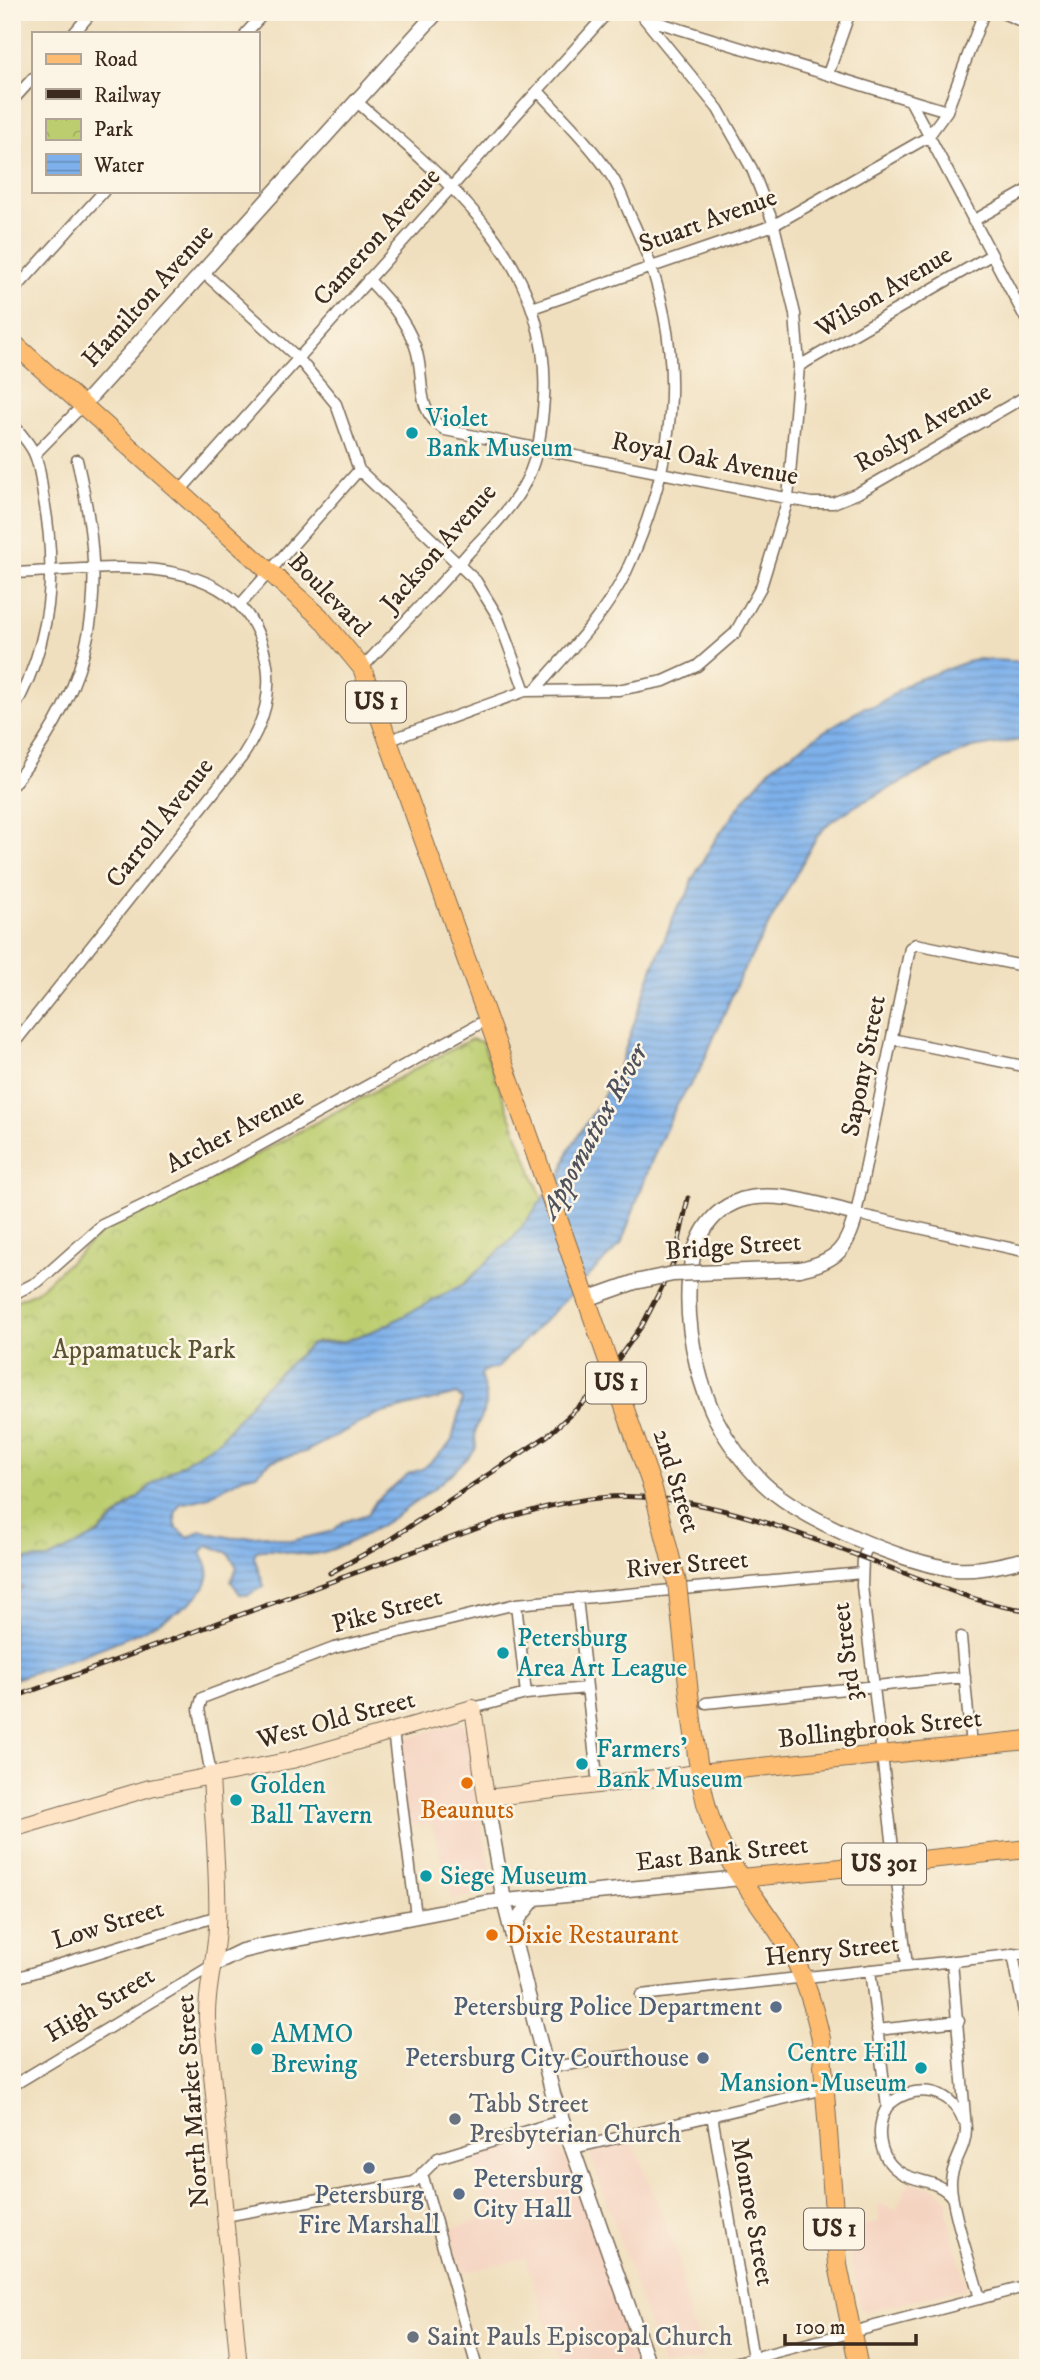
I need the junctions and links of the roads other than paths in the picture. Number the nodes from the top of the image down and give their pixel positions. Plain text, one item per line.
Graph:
1 (92, 12) edge
2 (265, 12) edge
3 (437, 12) edge
4 (608, 12) edge
5 (850, 12) edge
6 (984, 12) edge
7 (1000, 12) edge
8 (642, 15) edge
9 (1028, 24) edge
10 (75, 32) edge
11 (247, 32) edge
12 (828, 74) junction
13 (32, 79) edge
14 (538, 91) junction
15 (910, 100) junction
16 (12, 101) edge
17 (356, 101) junction
18 (947, 111) junction
19 (928, 137) junction
20 (452, 187) junction
21 (1028, 190) edge
22 (103, 192) edge
23 (973, 221) junction
24 (774, 225) junction
25 (991, 255) junction
26 (654, 266) junction
27 (203, 272) junction
28 (368, 279) junction
29 (12, 293) edge
30 (532, 309) junction
31 (1028, 323) edge
32 (12, 342) edge
33 (298, 358) junction
34 (799, 366) junction
35 (1028, 395) edge
36 (83, 405) junction
37 (12, 423) edge
38 (538, 451) junction
39 (35, 454) junction
40 (77, 460) dead end
41 (359, 470) junction
42 (662, 475) junction
43 (179, 492) junction
44 (788, 499) junction
45 (841, 500) joint
46 (460, 563) junction
47 (95, 571) junction
48 (270, 571) junction
49 (53, 572) junction
50 (12, 573) edge
51 (240, 605) junction
52 (362, 668) junction
53 (530, 691) junction
54 (12, 712) edge
55 (390, 740) junction
56 (12, 786) edge
57 (1028, 967) edge
58 (488, 1019) junction
59 (892, 1039) junction
60 (12, 1046) edge
61 (501, 1056) joint
62 (1028, 1068) edge
63 (856, 1214) junction
64 (1028, 1252) edge
65 (12, 1295) edge
66 (587, 1299) junction
67 (869, 1542) junction
68 (1028, 1559) edge
69 (862, 1573) junction
70 (577, 1598) junction
71 (516, 1604) junction
72 (961, 1637) dead end
73 (271, 1670) joint
74 (965, 1677) junction
75 (874, 1685) junction
76 (586, 1688) junction
77 (526, 1694) junction
78 (706, 1703) dead end
79 (473, 1708) junction
80 (393, 1731) junction
81 (1028, 1740) edge
82 (971, 1746) junction
83 (882, 1755) junction
84 (699, 1773) junction
85 (211, 1775) junction
86 (598, 1785) junction
87 (486, 1798) junction
88 (12, 1829) edge
89 (1028, 1849) edge
90 (895, 1863) junction
91 (740, 1878) junction
92 (535, 1898) junction
93 (505, 1900) junction
94 (218, 1916) junction
95 (416, 1916) junction
96 (513, 1935) junction
97 (1028, 1953) edge
98 (1013, 1954) junction
99 (952, 1961) junction
100 (213, 1965) junction
101 (907, 1966) junction
102 (870, 1970) junction
103 (803, 1978) junction
104 (12, 1979) edge
105 (641, 1995) dead end
106 (959, 2021) junction
107 (877, 2030) junction
108 (1028, 2034) edge
109 (631, 2055) dead end
110 (546, 2068) junction
111 (12, 2087) edge
112 (825, 2088) junction
113 (887, 2107) junction
114 (712, 2115) junction
115 (562, 2120) junction
116 (966, 2129) junction
117 (574, 2148) junction
118 (422, 2173) junction
119 (951, 2197) junction
120 (225, 2216) junction
121 (1028, 2286) edge
122 (980, 2299) junction
123 (851, 2333) junction
124 (753, 2358) junction
125 (239, 2368) edge
126 (477, 2368) edge
127 (650, 2368) edge
128 (715, 2368) edge
129 (859, 2368) edge

1 - 10 street
2 - 11 street
3 - 17 street, Hamilton Avenue
4 - 14 street, Cameron Avenue
5 - 12 street
6 - 18 street
7 - 9 street
8 - 12 street
8 - 24 street
12 - 15 street
13 - 16 street
14 - 20 street, Cameron Avenue
14 - 26 street
15 - 18 street
15 - 19 street
17 - 20 street, Jackson Avenue
17 - 27 street, Hamilton Avenue
18 - 19 street
19 - 23 street
19 - 24 street, Stuart Avenue
20 - 28 street, Cameron Avenue
20 - 30 street, Jackson Avenue
21 - 23 street
22 - 29 street
23 - 25 street
24 - 26 street, Stuart Avenue
24 - 34 street
25 - 31 street
25 - 34 street, Wilson Avenue
26 - 30 street, Stuart Avenue
26 - 42 street
27 - 33 street
27 - 36 street, Hamilton Avenue
28 - 33 street, Cameron Avenue
28 - 38 street, Royal Oak Avenue
30 - 38 street, Jackson Avenue
32 - 36 main road, Boulevard / US 1
33 - 41 street
33 - 43 street, Cameron Avenue
34 - 44 street
35 - 45 street, Roslyn Avenue
36 - 39 street, Hamilton Avenue
36 - 43 main road, Boulevard / US 1
37 - 39 street
38 - 42 street, Royal Oak Avenue
38 - 46 street, Jackson Avenue
39 - 49 street
40 - 47 street
41 - 46 street
41 - 48 street
42 - 44 street, Royal Oak Avenue
42 - 53 street
43 - 48 main road, Boulevard / US 1
44 - 45 street, Royal Oak Avenue
44 - 53 street
46 - 52 street, Jackson Avenue
46 - 53 street
47 - 49 street
47 - 51 street
47 - 56 street
48 - 51 street
48 - 52 main road, Boulevard / US 1
49 - 50 street
49 - 54 street
51 - 60 street, Carroll Avenue
52 - 55 main road, Boulevard / US 1
53 - 55 street
55 - 58 main road, Boulevard / US 1
57 - 59 street, Sapony Street
58 - 61 main road, Boulevard / US 1
58 - 65 street, Archer Avenue
59 - 62 street
59 - 63 street, Sapony Street
61 - 66 main road, 2nd Street / US 1, bridge
63 - 64 street
63 - 66 street, Bridge Street, bridge
63 - 67 street
66 - 84 main road, 2nd Street / US 1, bridge
67 - 68 street
67 - 69 street, 3rd Street
69 - 70 street, River Street
69 - 75 street, 3rd Street
70 - 71 street, River Street
70 - 76 street
71 - 73 street, Pike Street
71 - 77 street
72 - 74 street
73 - 85 street, North Market Street
74 - 75 street
74 - 82 street
75 - 78 street
75 - 83 street, 3rd Street
76 - 77 street
76 - 86 street
77 - 79 street
79 - 80 main road, West Old Street
79 - 87 main road
80 - 85 main road, West Old Street
80 - 95 street
81 - 82 main road, Bollingbrook Street
82 - 83 main road, Bollingbrook Street
83 - 84 main road, Bollingbrook Street
83 - 90 street, 3rd Street
84 - 86 main road, Bollingbrook Street
84 - 91 main road, US 1
85 - 88 main road, West Old Street
85 - 94 main road, North Market Street
86 - 87 main road, Bollingbrook Street
87 - 93 street
89 - 90 main road, East Bank Street / US 301
90 - 91 main road, East Bank Street / US 301
90 - 101 street, 3rd Street
91 - 92 street, East Bank Street
91 - 103 main road, US 1
92 - 93 street, East Bank Street
92 - 96 street
93 - 95 street, East Bank Street
93 - 96 street
94 - 100 main road, North Market Street
94 - 104 street, Low Street
95 - 100 street, East Bank Street
96 - 110 street
97 - 98 street, Henry Street
98 - 99 street, Henry Street
98 - 108 street
99 - 101 street, Henry Street
99 - 106 street
100 - 111 street, High Street
100 - 120 main road, North Market Street
101 - 102 street, Henry Street
102 - 103 street, Henry Street
102 - 107 street
103 - 105 street, Henry Street
103 - 112 main road, US 1
106 - 107 street
106 - 116 street
107 - 113 street
109 - 110 street
110 - 115 street
112 - 114 street
112 - 123 main road, US 1
113 - 116 street
113 - 119 street
114 - 117 street
114 - 124 street, Monroe Street
115 - 117 street
115 - 118 street
116 - 119 street
117 - 127 street
118 - 120 street
118 - 126 street
119 - 122 street
120 - 125 main road, North Market Street
121 - 122 street
122 - 123 street
123 - 124 street
123 - 129 main road, US 1
124 - 128 street

